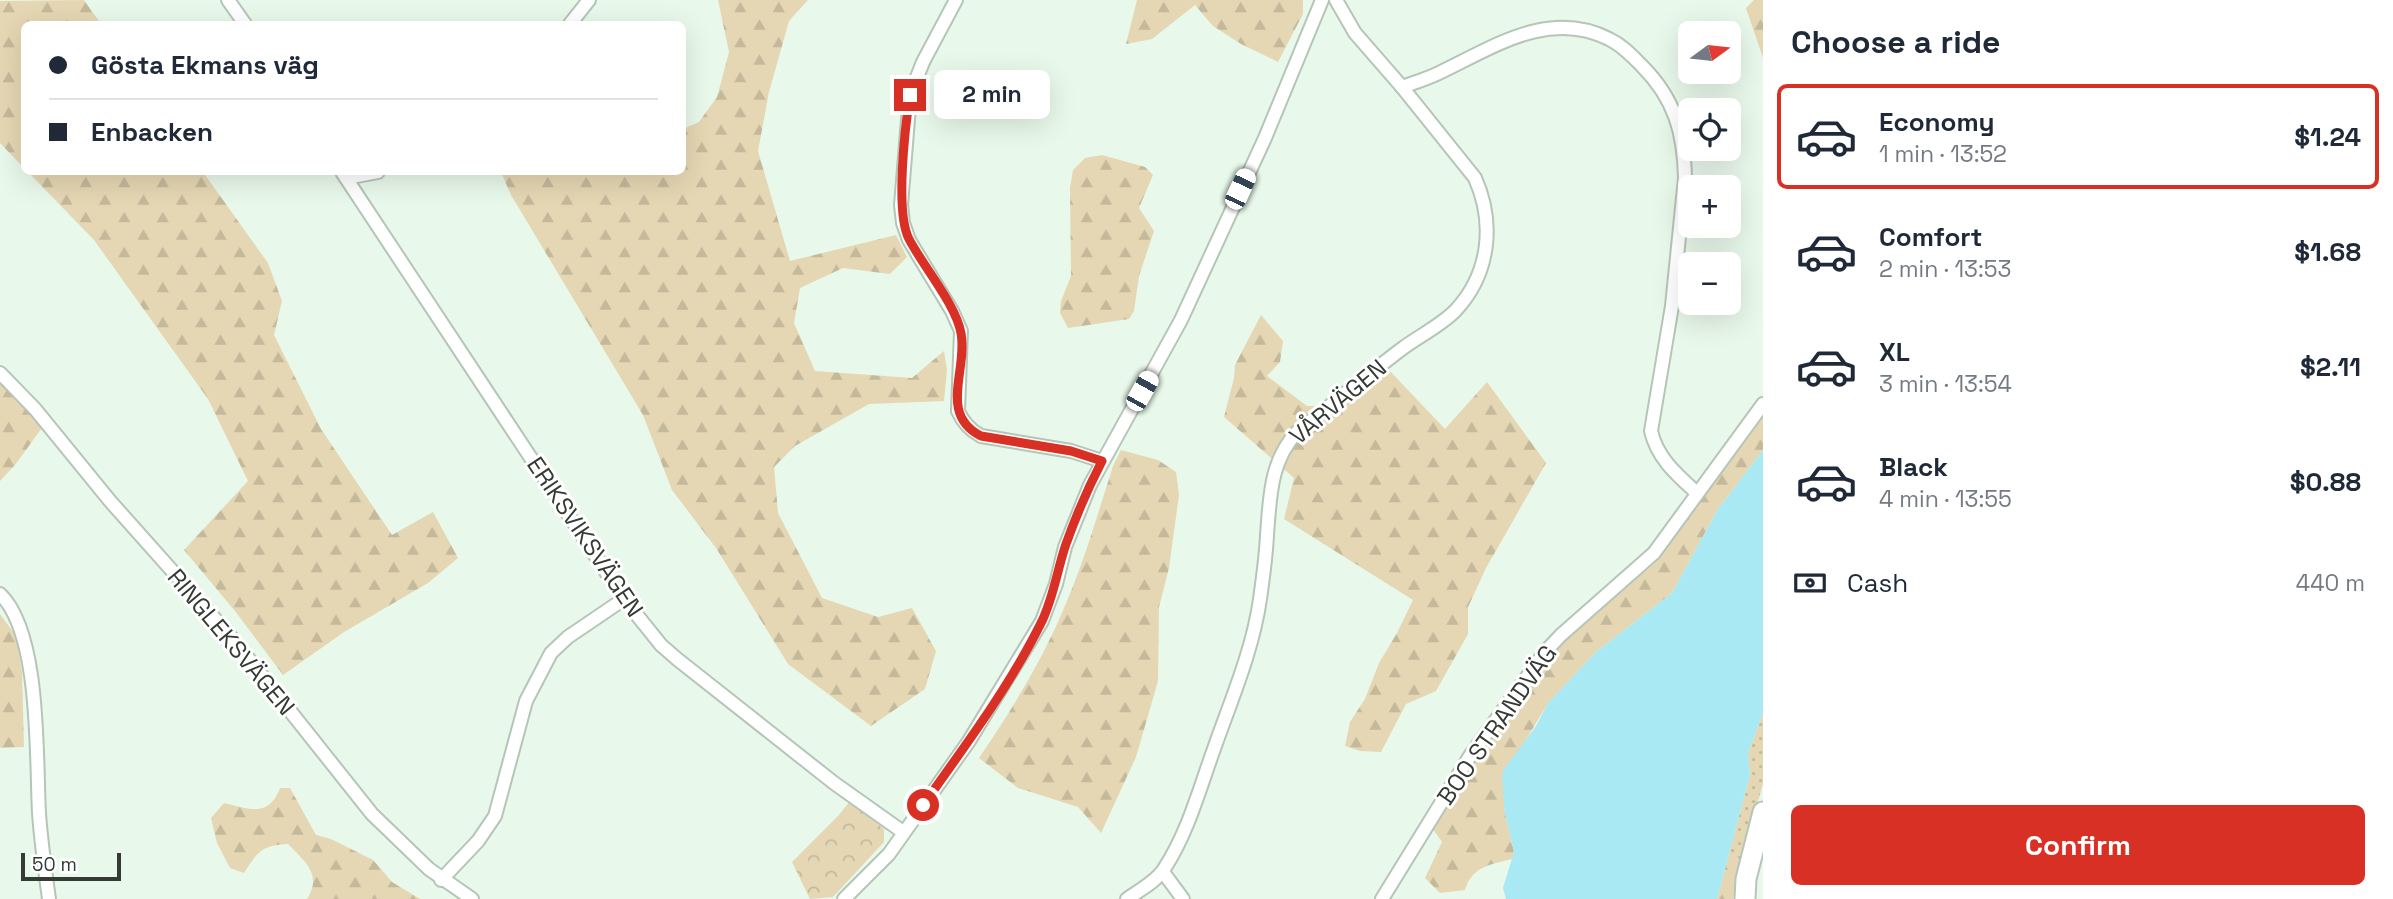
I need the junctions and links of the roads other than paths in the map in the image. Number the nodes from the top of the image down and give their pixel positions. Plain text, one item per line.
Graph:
1 (228, 0) edge
2 (589, 0) edge
3 (956, 0) edge
4 (1322, 0) edge
5 (1336, 0) edge
6 (243, 21) edge
7 (572, 21) edge
8 (1402, 87) junction
9 (344, 175) edge
10 (0, 373) edge
11 (1763, 404) edge
12 (1102, 461) junction
13 (1697, 493) junction
14 (0, 594) edge
15 (624, 599) junction
16 (1763, 812) edge
17 (903, 832) junction
18 (1163, 872) junction
19 (441, 880) junction
20 (49, 899) edge
21 (472, 899) edge
22 (844, 899) edge
23 (1127, 899) edge
24 (1183, 899) edge
25 (1382, 899) edge
26 (1745, 899) edge

1 - 6 street
2 - 7 street
3 - 12 street
4 - 12 street
5 - 8 street, VÅRVÄGEN
8 - 13 street
8 - 18 street, VÅRVÄGEN
9 - 15 street, ERIKSVIKSVÄGEN
10 - 19 street, RINGLEKSVÄGEN
11 - 13 street, BOO STRANDVÄG
12 - 17 street
13 - 25 street, BOO STRANDVÄG
14 - 20 street
15 - 17 street, ERIKSVIKSVÄGEN
15 - 19 street
16 - 26 main road
17 - 22 street
18 - 23 street, VÅRVÄGEN
18 - 24 street
19 - 21 street, RINGLEKSVÄGEN

